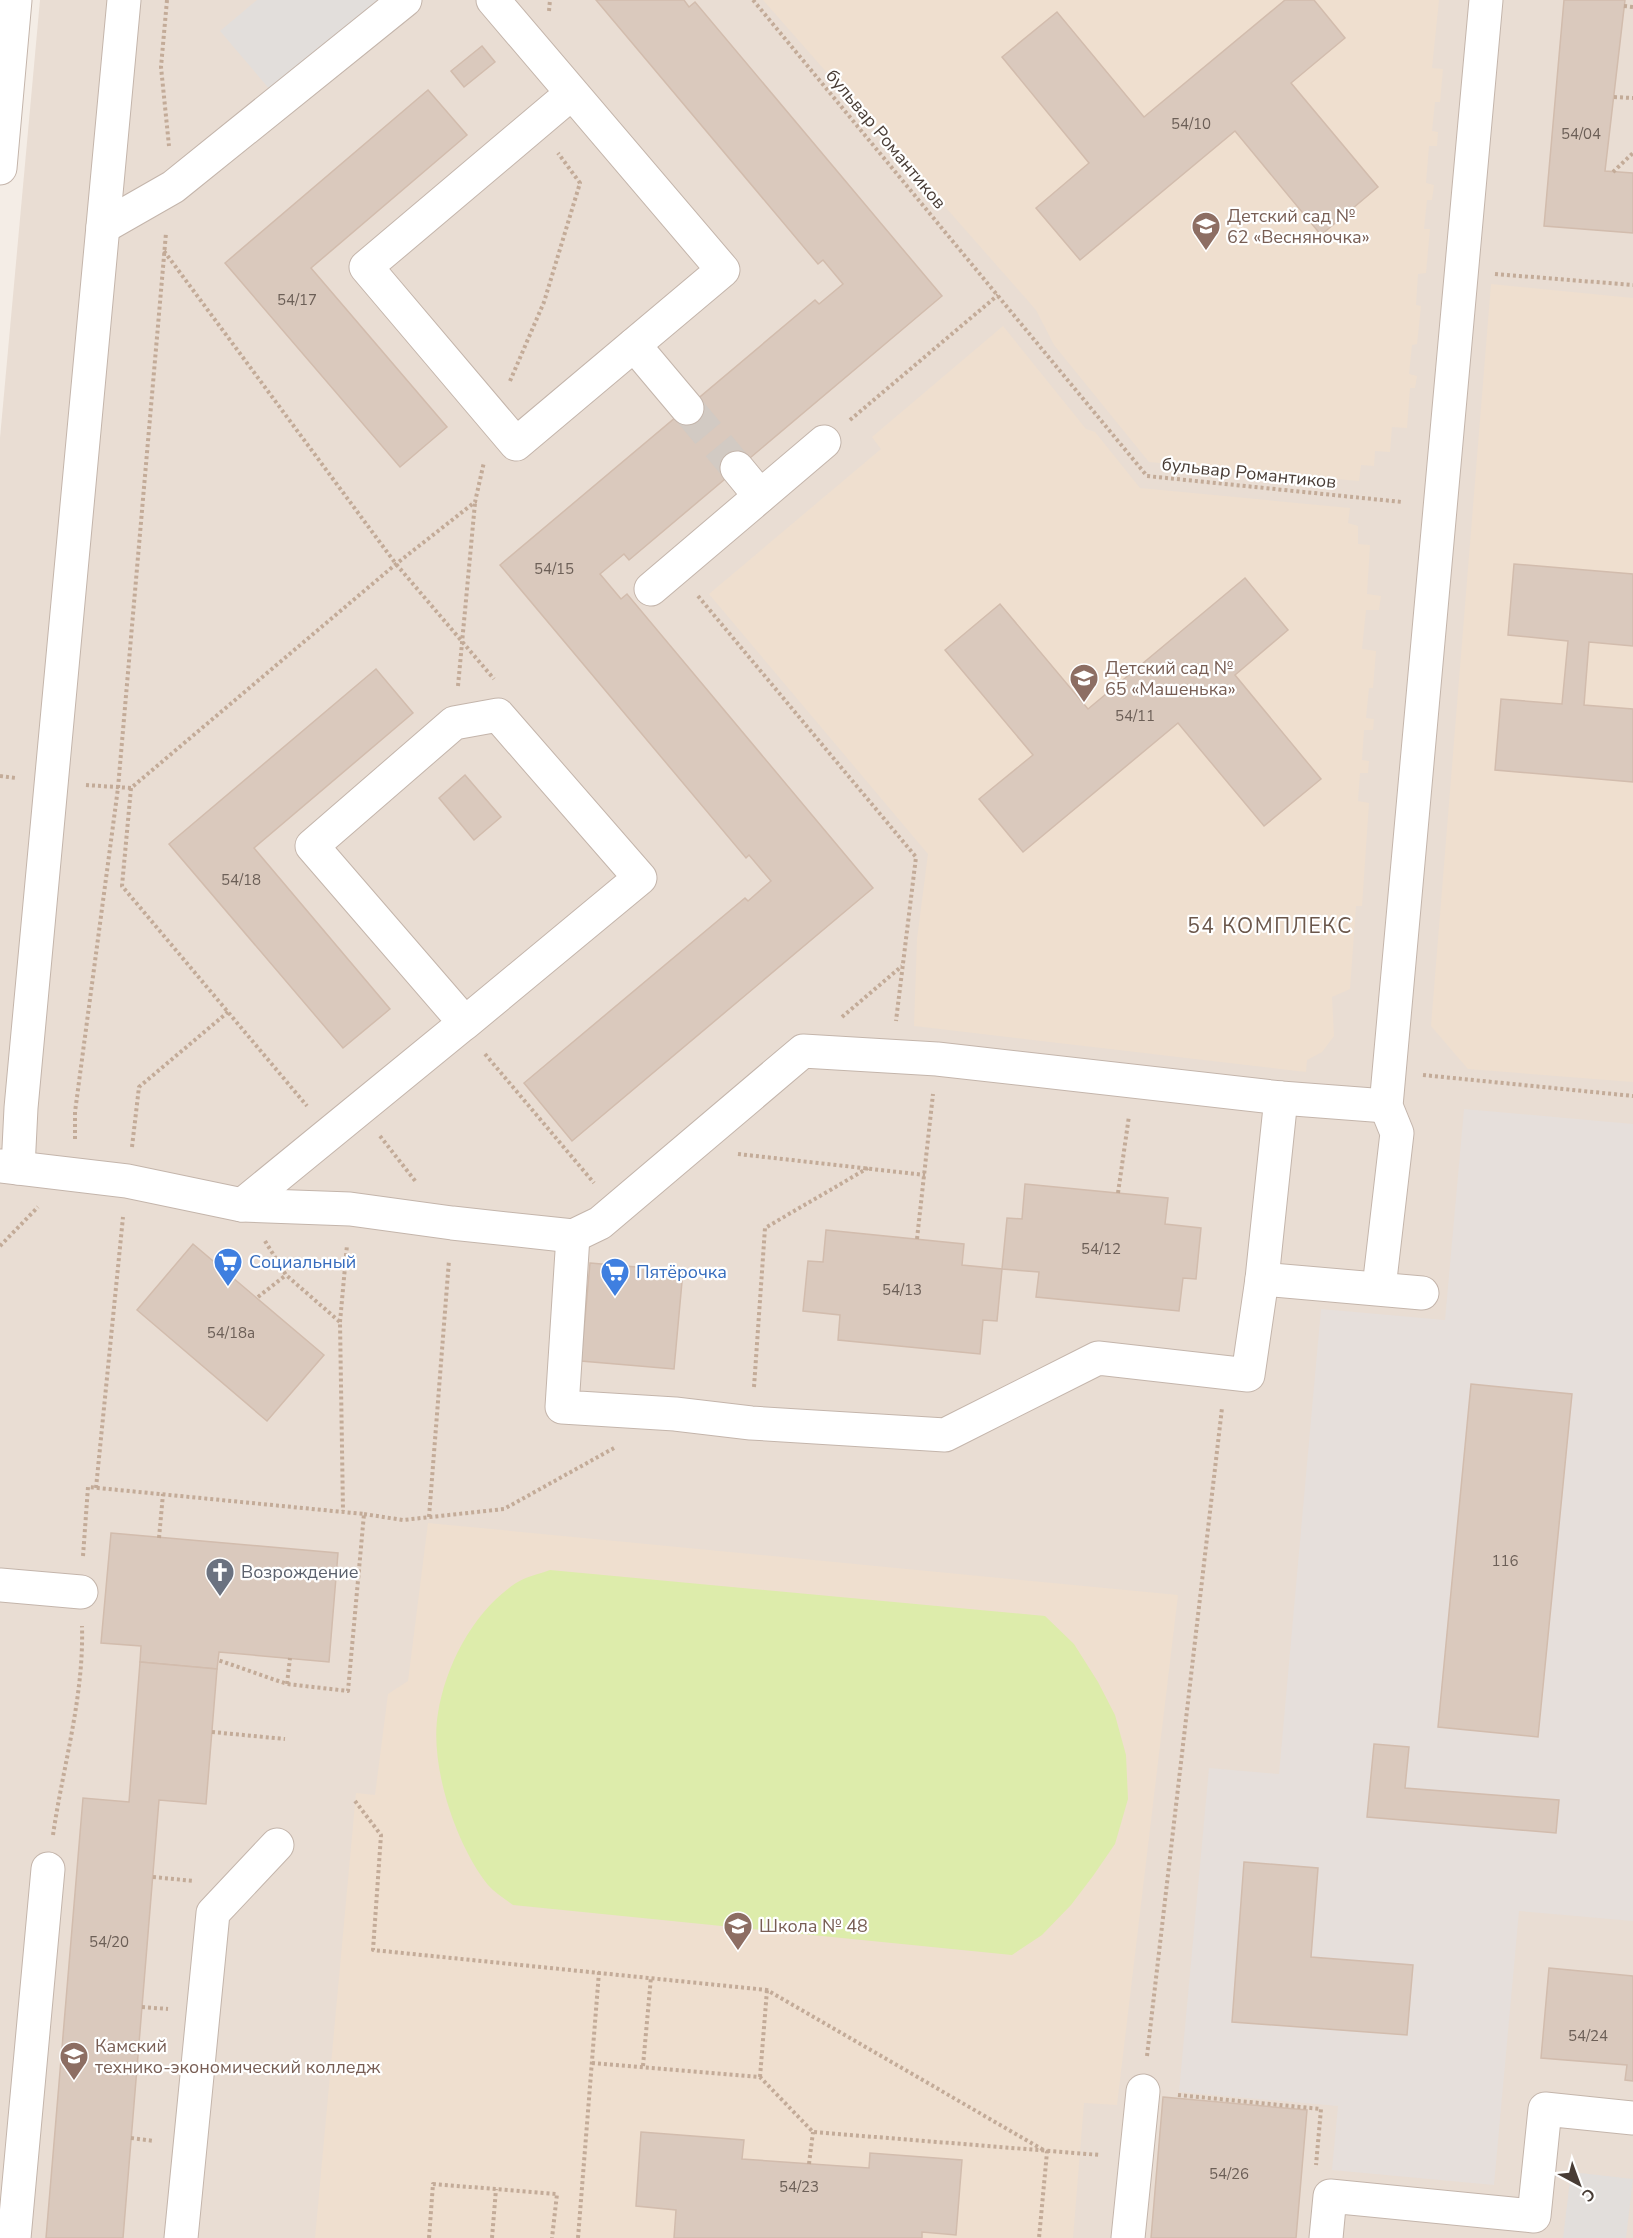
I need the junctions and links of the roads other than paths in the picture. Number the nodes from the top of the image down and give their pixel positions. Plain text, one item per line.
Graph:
1 (15, 0) edge
2 (124, 0) edge
3 (405, 0) edge
4 (493, 0) edge
5 (1486, 0) edge
6 (572, 93) junction
7 (0, 168) edge
8 (103, 227) junction
9 (634, 345) junction
10 (687, 408) tunnel mouth
11 (825, 442) road end
12 (737, 468) tunnel mouth
13 (760, 496) junction
14 (663, 578) road end
15 (463, 1024) junction
16 (1281, 1098) junction
17 (1386, 1106) junction
18 (9, 1167) edge
19 (242, 1205) junction
20 (587, 1229) junction
21 (1262, 1279) junction
22 (1379, 1288) junction
23 (1422, 1293) dead end
24 (0, 1585) edge
25 (81, 1592) road end
26 (277, 1845) dead end
27 (48, 1869) road end
28 (1143, 2091) road end
29 (1633, 2118) edge
30 (1533, 2227) edge
31 (14, 2238) edge
32 (181, 2238) edge
33 (1128, 2238) edge
34 (1326, 2238) edge

1 - 7 street
2 - 8 street
3 - 8 street
4 - 6 street
5 - 17 street
6 - 9 street
6 - 9 street
8 - 18 street
9 - 10 street
11 - 13 street
12 - 13 street
13 - 14 street
15 - 15 street
15 - 19 street
16 - 17 street
16 - 20 street
16 - 21 street
17 - 22 street
18 - 19 street
19 - 20 street
20 - 21 street
21 - 22 street
22 - 23 street
24 - 25 street
26 - 32 street
27 - 31 street
28 - 33 street
29 - 30 street
30 - 34 street

